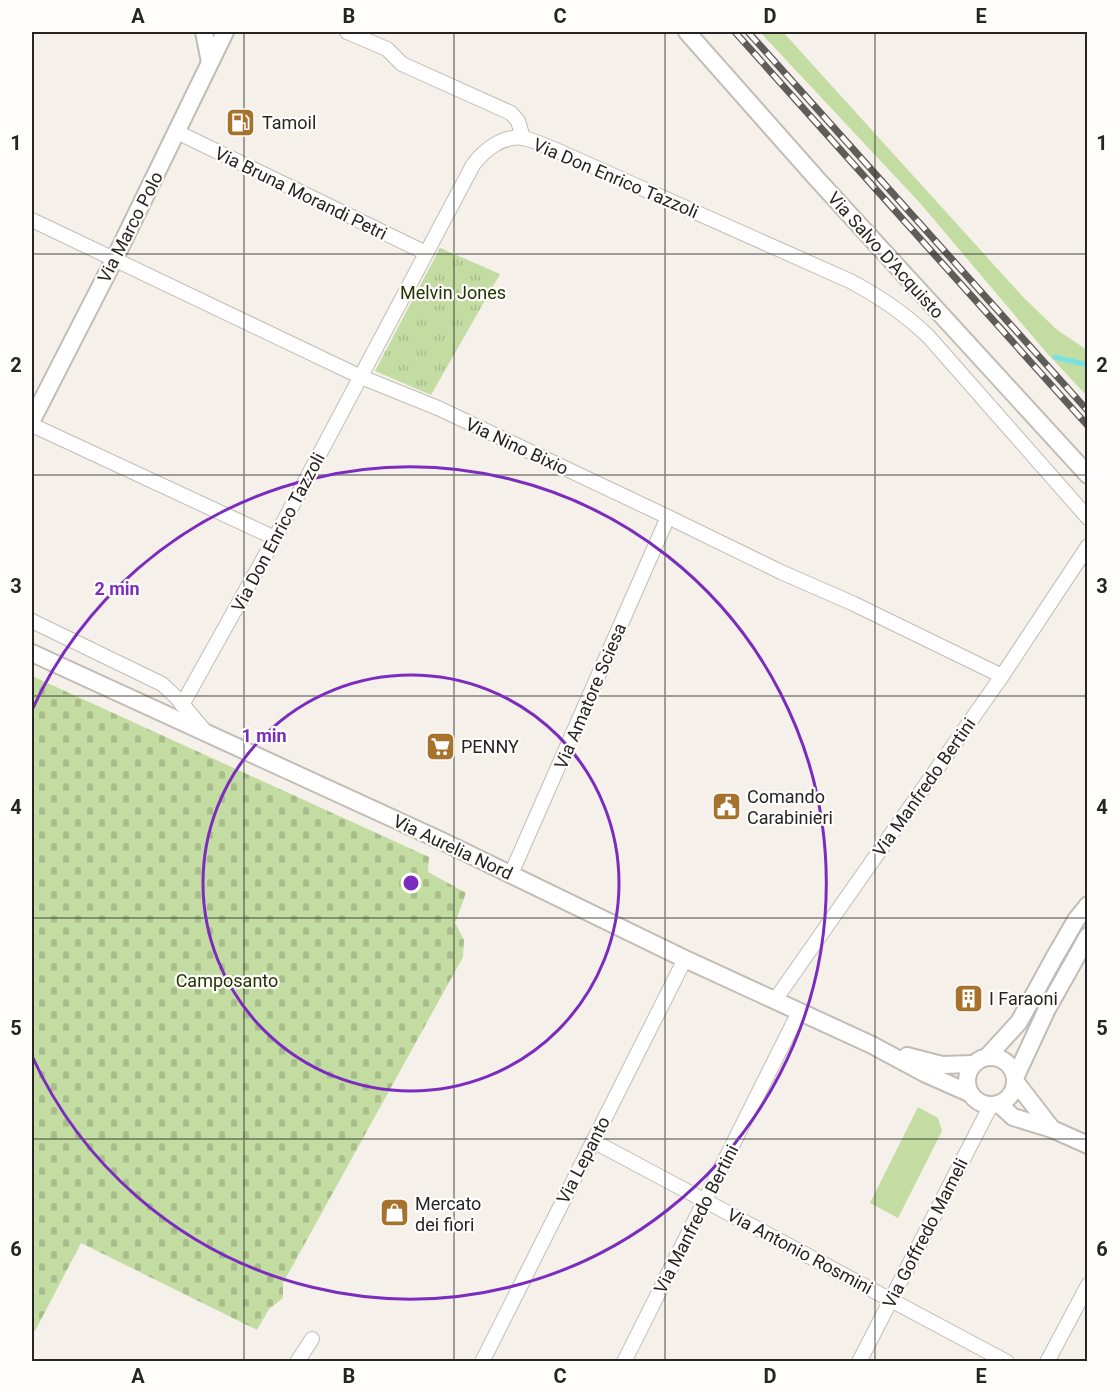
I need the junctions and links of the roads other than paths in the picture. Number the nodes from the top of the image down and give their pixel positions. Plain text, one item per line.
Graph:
1 (204, 32) edge
2 (225, 32) edge
3 (347, 32) edge
4 (687, 32) edge
5 (210, 62) junction
6 (177, 132) junction
7 (523, 138) junction
8 (32, 220) edge
9 (426, 253) junction
10 (114, 260) junction
11 (360, 377) junction
12 (32, 420) edge
13 (32, 425) edge
14 (1088, 475) edge
15 (668, 517) junction
16 (1088, 518) edge
17 (275, 538) junction
18 (1088, 546) edge
19 (1088, 566) edge
20 (1071, 573) junction
21 (32, 621) edge
22 (32, 653) edge
23 (1002, 676) junction
24 (183, 705) junction
25 (205, 732) junction
26 (511, 874) junction
27 (1088, 905) edge
28 (1088, 936) edge
29 (685, 959) junction
30 (774, 1000) junction
31 (799, 1012) junction
32 (872, 1045) junction
33 (980, 1061) junction
34 (1015, 1080) junction
35 (969, 1093) junction
36 (995, 1104) junction
37 (1052, 1129) junction
38 (593, 1141) junction
39 (1088, 1144) edge
40 (706, 1201) junction
41 (1088, 1285) edge
42 (891, 1299) junction
43 (312, 1339) dead end
44 (297, 1362) edge
45 (482, 1362) edge
46 (624, 1362) edge
47 (859, 1362) edge
48 (1007, 1362) edge
49 (1047, 1362) edge

1 - 5 street
2 - 5 street, Via Marco Polo
3 - 7 street
4 - 14 street, Via Salvo D'Acquisto
5 - 6 street, Via Marco Polo
6 - 9 street, Via Bruna Morandi Petri
6 - 10 street, Via Marco Polo
7 - 9 street, Via Don Enrico Tazzoli
7 - 16 street, Via Don Enrico Tazzoli
8 - 10 street, Via Nino Bixio
9 - 11 street, Via Don Enrico Tazzoli
10 - 11 street, Via Nino Bixio
10 - 12 street, Via Marco Polo
11 - 15 street, Via Nino Bixio
11 - 17 street, Via Don Enrico Tazzoli
13 - 17 street
15 - 23 street, Via Nino Bixio
15 - 26 street, Via Amatore Sciesa
17 - 24 street, Via Don Enrico Tazzoli
18 - 20 street, Via Manfredo Bertini
19 - 20 street
20 - 23 street, Via Manfredo Bertini
21 - 24 street
22 - 25 street, Via Aurelia Nord
23 - 30 street, Via Manfredo Bertini
24 - 25 street
25 - 26 street, Via Aurelia Nord
26 - 29 street, Via Aurelia Nord
27 - 33 street
28 - 34 street
29 - 30 street, Via Aurelia Nord
29 - 38 street, Via Lepanto
30 - 31 street, Via Aurelia Nord
31 - 32 street, Via Aurelia Nord
31 - 40 street, Via Manfredo Bertini
32 - 33 street, Via Aurelia Nord
32 - 35 street, Via Aurelia Nord
33 - 34 street
33 - 35 street
34 - 36 street
34 - 37 street
35 - 36 street
36 - 37 street
36 - 42 street, Via Goffredo Mameli
37 - 39 street
38 - 40 street, Via Antonio Rosmini
38 - 45 street, Via Lepanto
40 - 42 street, Via Antonio Rosmini
40 - 46 street, Via Manfredo Bertini
41 - 49 street
42 - 47 street, Via Goffredo Mameli
42 - 48 street, Via Antonio Rosmini
43 - 44 street

